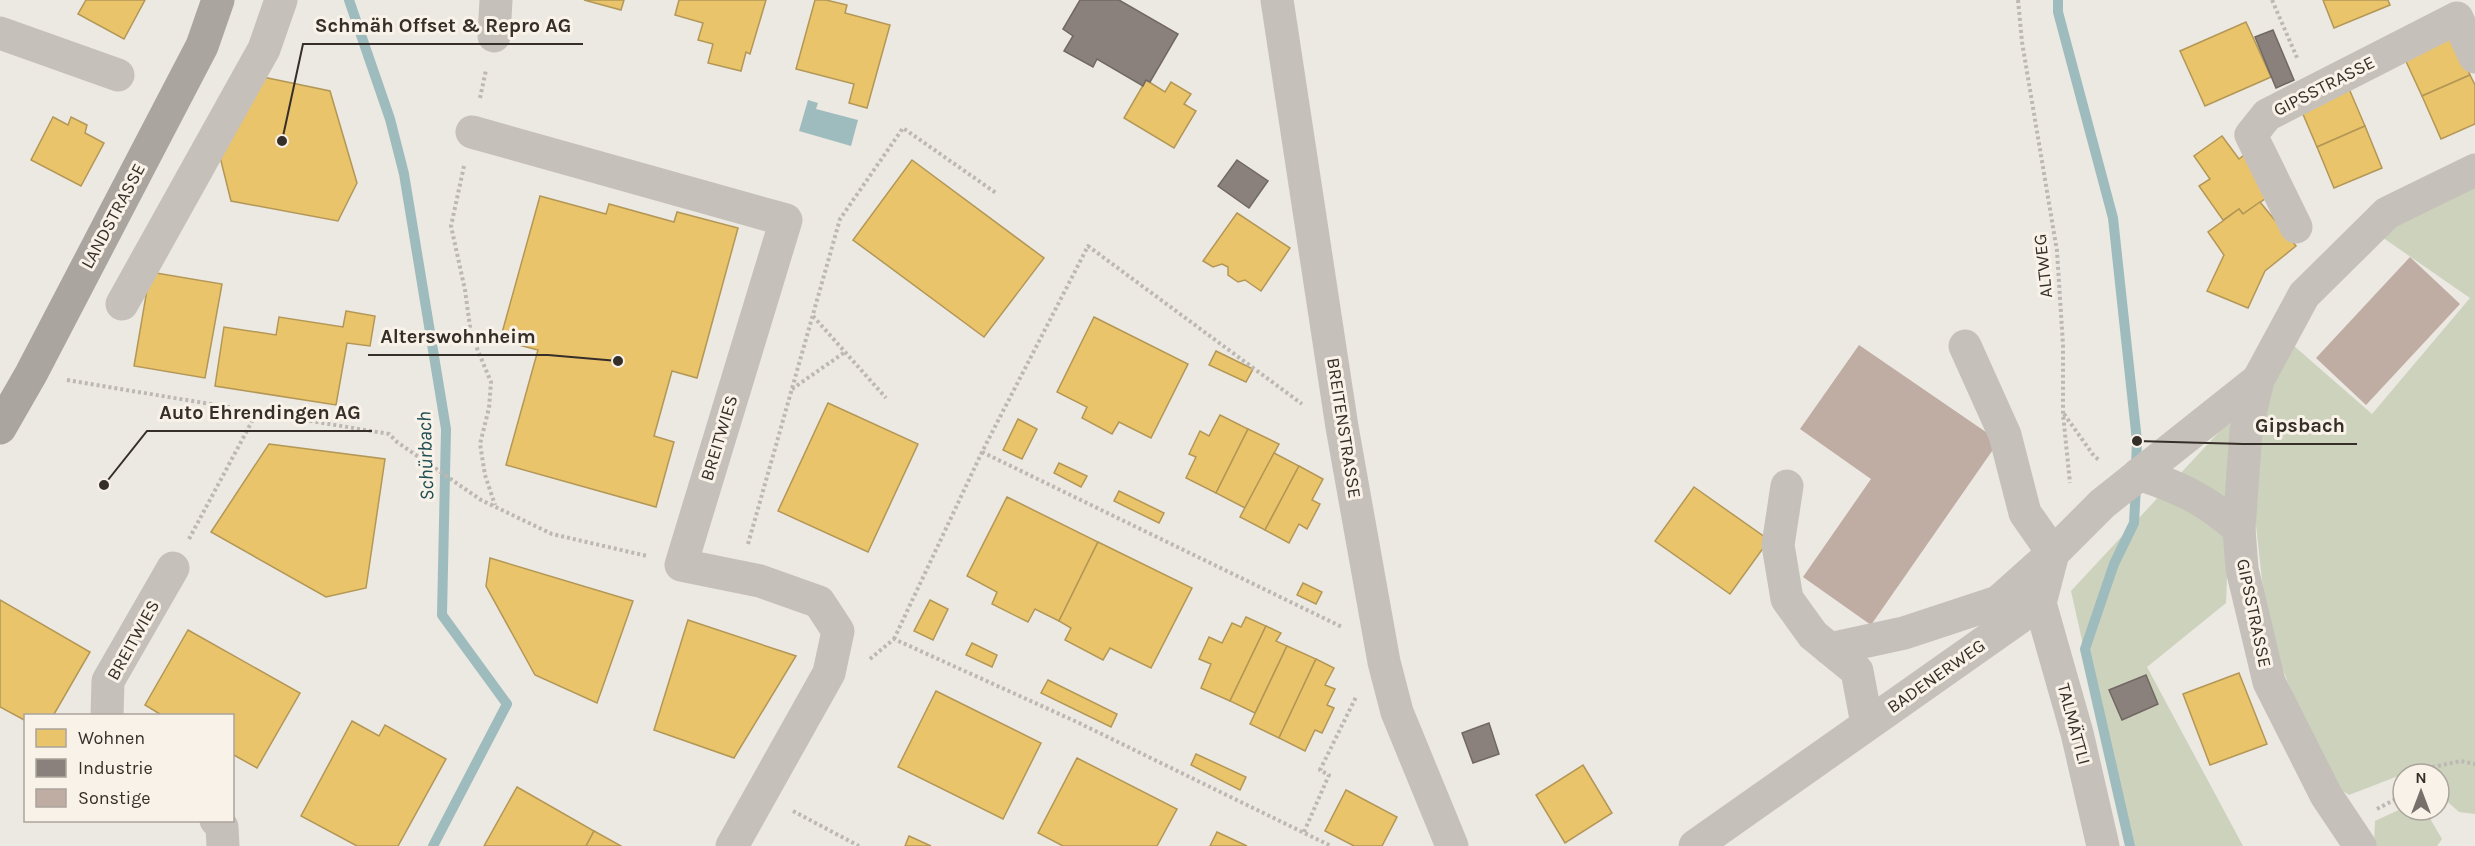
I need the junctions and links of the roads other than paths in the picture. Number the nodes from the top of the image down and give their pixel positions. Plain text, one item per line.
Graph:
1 (218, 0) edge
2 (281, 0) edge
3 (496, 0) edge
4 (1277, 0) edge
5 (0, 33) edge
6 (494, 36) road end
7 (2475, 57) edge
8 (118, 75) dead end
9 (472, 132) road end
10 (2475, 170) edge
11 (2296, 227) dead end
12 (122, 304) dead end
13 (1965, 346) dead end
14 (2258, 381) junction
15 (0, 428) edge
16 (2133, 478) junction
17 (1787, 486) dead end
18 (2239, 529) junction
19 (2064, 542) junction
20 (173, 568) road end
21 (2040, 603) junction
22 (1830, 649) junction
23 (107, 714) edge
24 (1867, 724) junction
25 (218, 822) edge
26 (223, 846) edge
27 (732, 846) edge
28 (1452, 846) edge
29 (1695, 846) edge
30 (2103, 846) edge
31 (2360, 846) edge

1 - 15 main road, LANDSTRASSE
2 - 12 street
3 - 6 street
4 - 28 street, BREITENSTRASSE
5 - 8 street
7 - 11 street, GIPSSTRASSE
9 - 27 street, BREITWIES
10 - 14 street, GIPSSTRASSE
13 - 19 street
14 - 16 street
14 - 18 street, GIPSSTRASSE
16 - 18 street
16 - 19 street
17 - 22 street
18 - 31 street, GIPSSTRASSE
19 - 21 street
19 - 22 street
20 - 23 street, BREITWIES
21 - 24 street, BADENERWEG
21 - 30 street, TALMÄTTLI
22 - 24 street
24 - 29 street, BADENERWEG
25 - 26 street

